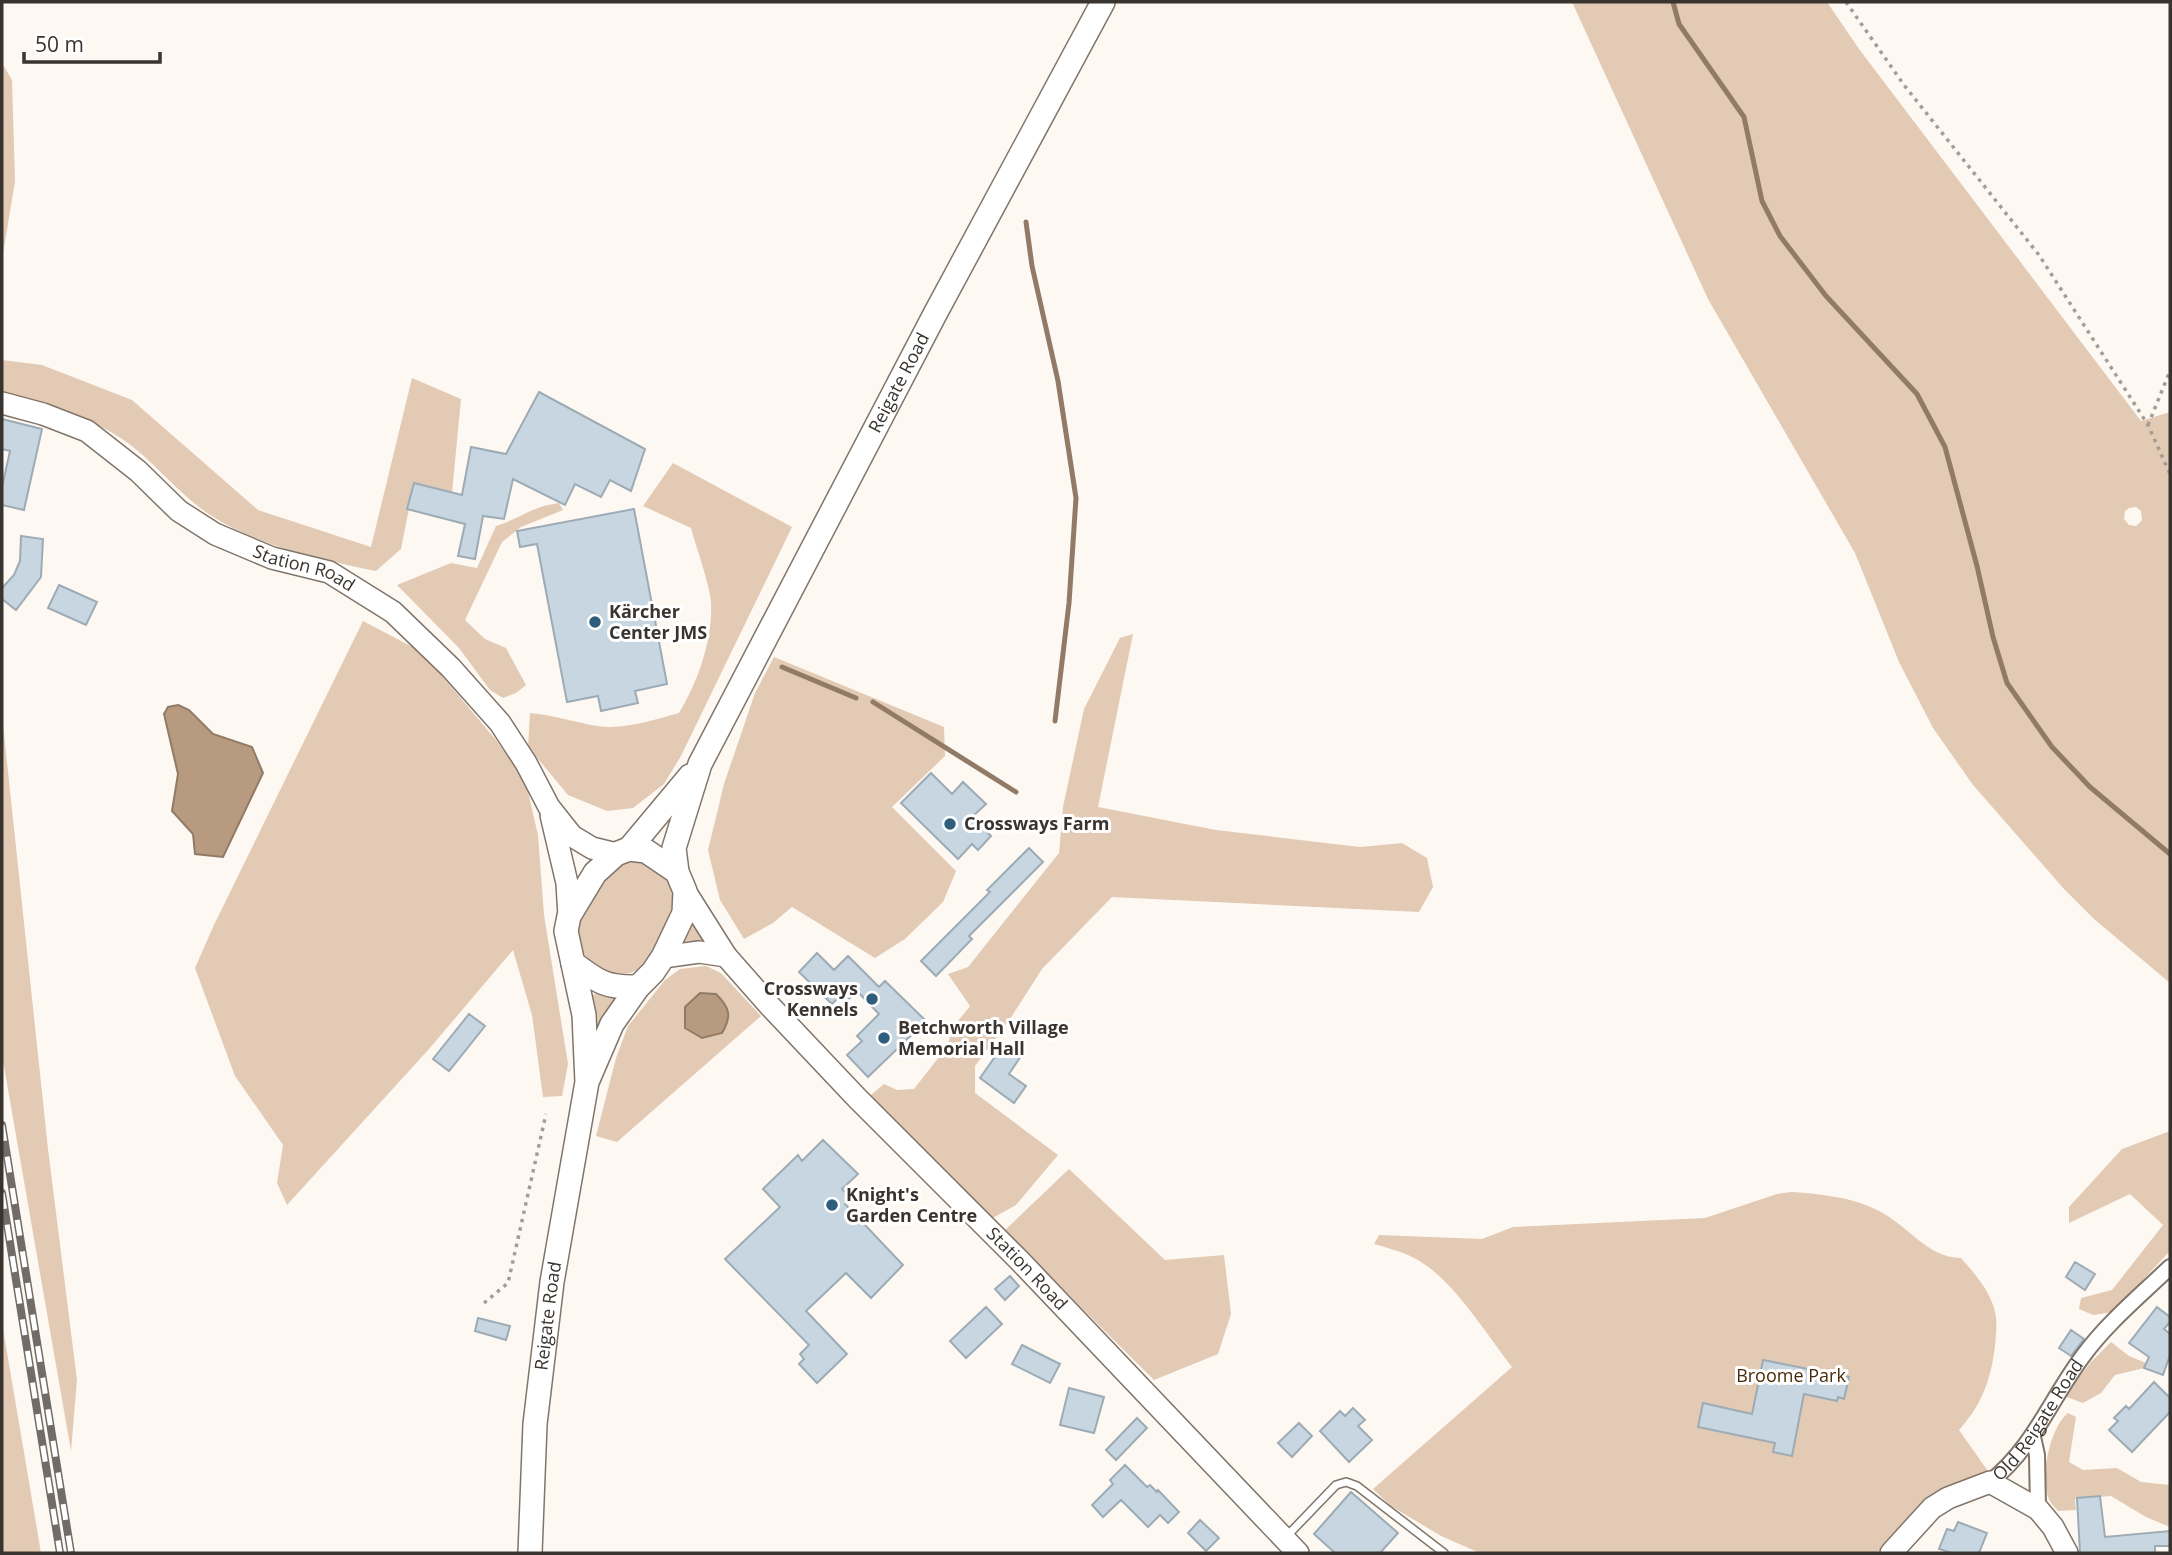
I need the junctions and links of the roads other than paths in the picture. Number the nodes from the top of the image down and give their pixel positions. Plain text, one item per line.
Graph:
1 (1103, 2) edge
2 (2, 403) edge
3 (700, 764) junction
4 (549, 807) junction
5 (622, 851) junction
6 (681, 882) junction
7 (569, 916) junction
8 (726, 956) junction
9 (663, 957) junction
10 (573, 963) junction
11 (638, 987) junction
12 (587, 1082) junction
13 (2170, 1266) edge
14 (2033, 1437) junction
15 (1990, 1482) junction
16 (2038, 1509) junction
17 (1291, 1546) edge
18 (530, 1553) edge
19 (1444, 1553) edge
20 (1891, 1553) edge
21 (2067, 1553) edge

1 - 3 main road, Reigate Road
2 - 4 street, Station Road
3 - 5 main road, Reigate Road
3 - 6 main road, Reigate Road
4 - 5 street, Station Road
4 - 7 street, Station Road
5 - 6 main road
5 - 7 main road
6 - 8 street, Station Road
6 - 9 main road
7 - 10 main road
8 - 9 street
8 - 17 street, Station Road
9 - 11 main road
10 - 11 main road
10 - 12 main road, Reigate Road
11 - 12 main road, Reigate Road
12 - 18 main road, Reigate Road
13 - 14 street, Old Reigate Road
14 - 15 street, Old Reigate Road
14 - 16 street
15 - 16 street
15 - 20 street, Old Reigate Road
16 - 21 street
17 - 19 lane

